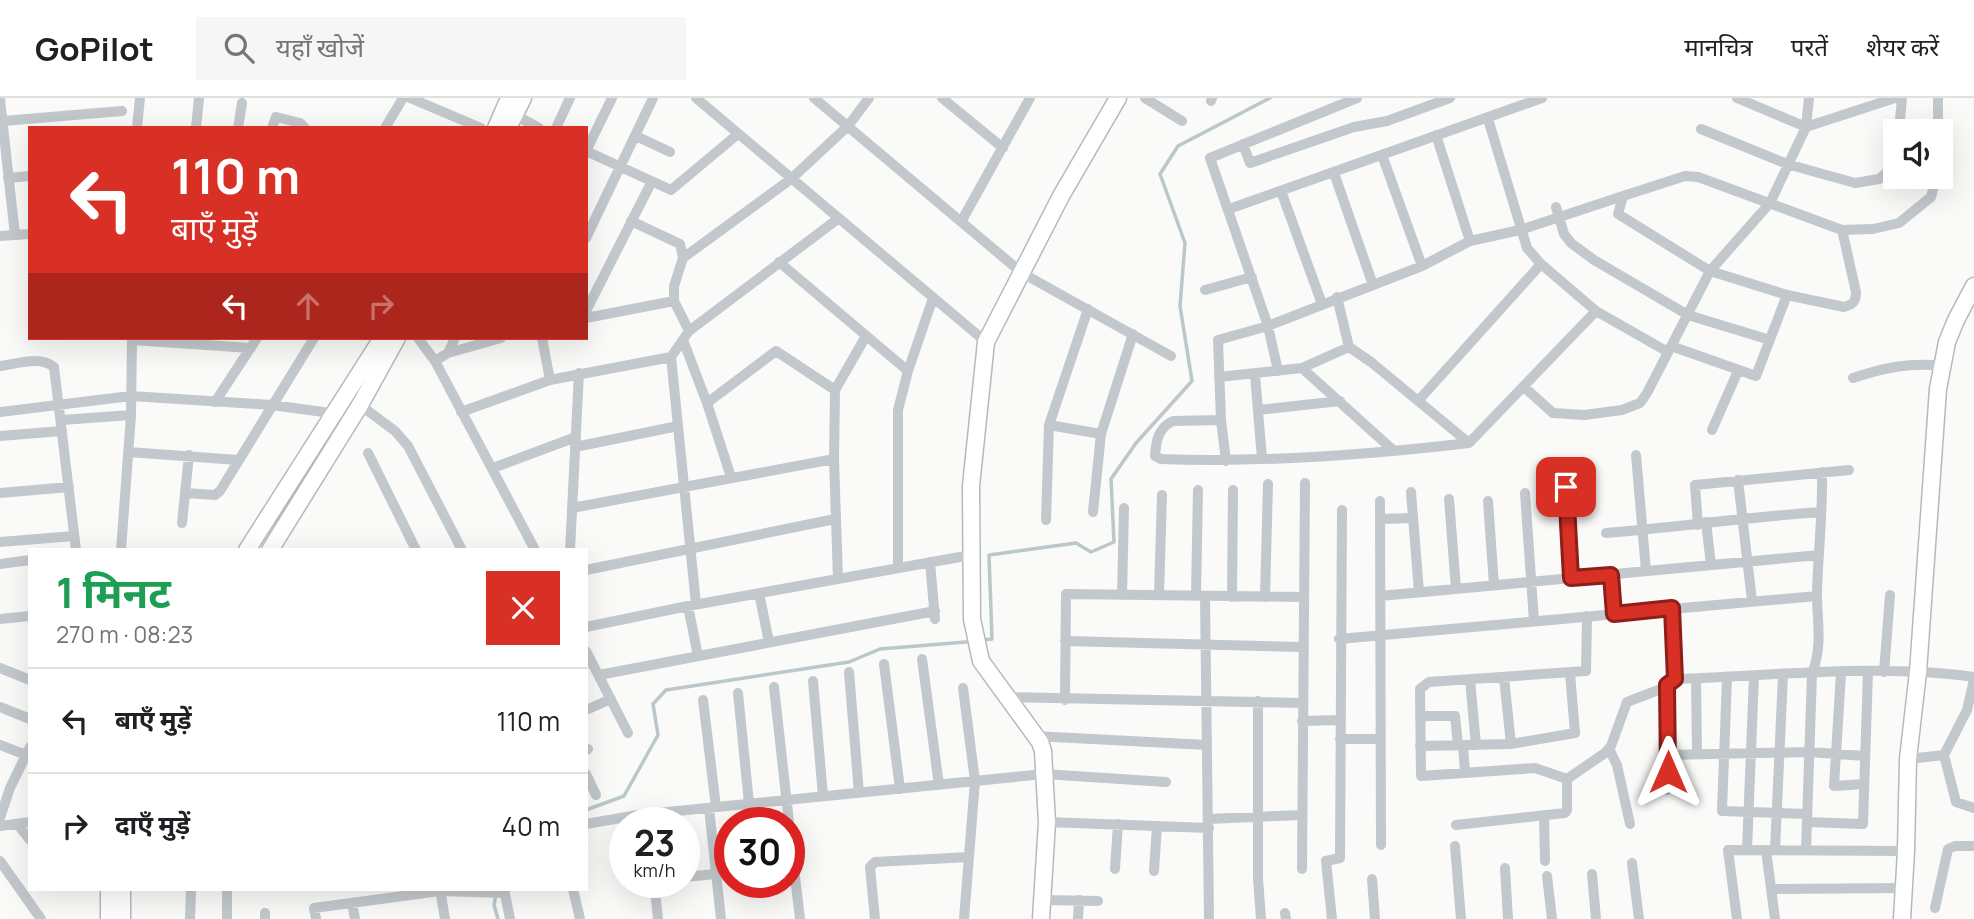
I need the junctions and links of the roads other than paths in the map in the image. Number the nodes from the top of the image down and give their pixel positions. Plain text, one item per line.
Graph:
1 (140, 98) edge
2 (199, 98) edge
3 (403, 98) edge
4 (410, 98) edge
5 (509, 98) edge
6 (523, 98) edge
7 (570, 98) edge
8 (612, 98) edge
9 (653, 98) edge
10 (696, 98) edge
11 (814, 98) edge
12 (869, 98) edge
13 (943, 98) edge
14 (1030, 98) edge
15 (1118, 98) edge
16 (1144, 98) edge
17 (1357, 98) edge
18 (1450, 98) edge
19 (1542, 98) edge
20 (1737, 98) edge
21 (1809, 98) edge
22 (1895, 98) edge
23 (1902, 98) edge
24 (1938, 98) edge
25 (0, 99) edge
26 (242, 103) dead end
27 (1865, 103) edge
28 (122, 111) dead end
29 (1488, 118) junction
30 (1900, 119) edge
31 (1938, 119) edge
32 (3, 121) junction
33 (1182, 121) dead end
34 (511, 122) edge
35 (136, 126) edge
36 (196, 126) edge
37 (238, 126) edge
38 (273, 126) edge
39 (303, 126) edge
40 (386, 126) edge
41 (476, 126) edge
42 (497, 126) edge
43 (530, 126) edge
44 (557, 126) edge
45 (848, 127) junction
46 (1806, 127) junction
47 (1701, 128) dead end
48 (738, 134) junction
49 (1436, 135) junction
50 (636, 136) junction
51 (1243, 144) junction
52 (588, 147) edge
53 (1003, 148) junction
54 (588, 152) edge
55 (670, 152) dead end
56 (1382, 155) junction
57 (1787, 164) junction
58 (620, 168) junction
59 (1334, 173) junction
60 (28, 176) edge
61 (1883, 176) edge
62 (9, 178) junction
63 (791, 178) junction
64 (652, 183) junction
65 (1933, 189) edge
66 (1281, 191) junction
67 (1623, 196) junction
68 (1770, 203) junction
69 (1229, 209) junction
70 (1558, 213) junction
71 (839, 218) junction
72 (632, 221) junction
73 (961, 222) junction
74 (1520, 230) junction
75 (1842, 230) junction
76 (28, 234) edge
77 (588, 234) edge
78 (15, 235) junction
79 (0, 236) edge
80 (1469, 241) junction
81 (683, 258) junction
82 (779, 262) junction
83 (1541, 264) junction
84 (1422, 266) junction
85 (1710, 271) junction
86 (1022, 272) junction
87 (1252, 277) junction
88 (1373, 285) junction
89 (1974, 286) edge
90 (1205, 290) dead end
91 (1787, 295) junction
92 (933, 298) junction
93 (1337, 298) junction
94 (674, 301) junction
95 (1322, 304) junction
96 (588, 307) edge
97 (1088, 309) junction
98 (1596, 311) junction
99 (1688, 314) junction
100 (588, 318) edge
101 (1268, 326) junction
102 (1133, 334) junction
103 (686, 336) junction
104 (866, 336) junction
105 (132, 340) edge
106 (162, 340) edge
107 (313, 340) edge
108 (381, 340) edge
109 (396, 340) edge
110 (419, 340) edge
111 (455, 340) edge
112 (490, 340) edge
113 (542, 340) edge
114 (1770, 340) junction
115 (986, 342) junction
116 (254, 343) edge
117 (1349, 347) junction
118 (1670, 349) junction
119 (448, 353) junction
120 (1171, 356) dead end
121 (671, 357) junction
122 (435, 361) junction
123 (0, 366) edge
124 (1942, 366) junction
125 (1302, 368) junction
126 (908, 371) junction
127 (1278, 371) junction
128 (1738, 371) junction
129 (579, 373) junction
130 (1255, 374) junction
131 (1219, 377) junction
132 (1853, 378) dead end
133 (550, 380) junction
134 (1524, 387) junction
135 (835, 390) junction
136 (131, 396) junction
137 (1340, 401) junction
138 (1418, 401) junction
139 (215, 402) junction
140 (707, 403) junction
141 (60, 405) junction
142 (272, 405) junction
143 (1258, 410) junction
144 (356, 411) junction
145 (0, 412) edge
146 (461, 412) junction
147 (334, 413) junction
148 (131, 415) junction
149 (1220, 420) junction
150 (1049, 425) junction
151 (62, 426) junction
152 (678, 426) junction
153 (1712, 430) dead end
154 (1101, 434) junction
155 (0, 436) edge
156 (575, 442) junction
157 (1469, 443) junction
158 (128, 452) junction
159 (1394, 452) junction
160 (368, 453) dead end
161 (189, 455) junction
162 (1636, 455) dead end
163 (834, 459) junction
164 (1262, 459) junction
165 (238, 460) junction
166 (1226, 461) junction
167 (493, 468) junction
168 (1849, 470) dead end
169 (1822, 472) junction
170 (731, 477) junction
171 (1738, 480) junction
172 (1304, 483) dead end
173 (1268, 484) dead end
174 (69, 487) junction
175 (684, 487) junction
176 (1566, 487) dead end
177 (1198, 490) dead end
178 (1233, 490) dead end
179 (1411, 492) dead end
180 (0, 493) edge
181 (1525, 493) dead end
182 (185, 494) junction
183 (1162, 495) dead end
184 (1449, 499) dead end
185 (1380, 501) dead end
186 (1488, 501) dead end
187 (572, 508) junction
188 (1124, 508) dead end
189 (1342, 510) dead end
190 (1093, 512) dead end
191 (1821, 512) junction
192 (1742, 517) junction
193 (1413, 518) junction
194 (835, 519) junction
195 (1380, 519) junction
196 (1046, 520) dead end
197 (182, 523) dead end
198 (1702, 524) junction
199 (1643, 530) junction
200 (1606, 533) dead end
201 (75, 536) junction
202 (0, 542) edge
203 (76, 548) edge
204 (121, 548) edge
205 (248, 548) edge
206 (271, 548) edge
207 (415, 548) edge
208 (461, 548) edge
209 (534, 548) edge
210 (570, 548) edge
211 (691, 548) junction
212 (971, 555) junction
213 (1819, 555) junction
214 (28, 560) edge
215 (930, 562) junction
216 (1748, 562) junction
217 (0, 564) edge
218 (1710, 565) junction
219 (898, 568) junction
220 (588, 569) edge
221 (1646, 571) junction
222 (1611, 575) junction
223 (1571, 578) junction
224 (838, 579) junction
225 (1532, 582) junction
226 (1494, 585) junction
227 (1456, 589) junction
228 (1419, 592) junction
229 (760, 593) junction
230 (1890, 594) dead end
231 (1122, 595) junction
232 (1159, 595) junction
233 (1200, 596) junction
234 (1380, 596) junction
235 (1817, 596) junction
236 (1232, 597) junction
237 (1265, 597) junction
238 (1303, 597) junction
239 (1752, 601) junction
240 (692, 605) junction
241 (1672, 608) junction
242 (1614, 614) junction
243 (28, 616) edge
244 (1587, 616) junction
245 (0, 619) edge
246 (1535, 621) junction
247 (588, 627) edge
248 (1380, 635) junction
249 (1339, 639) junction
250 (1065, 641) junction
251 (769, 642) junction
252 (1205, 645) junction
253 (1302, 647) junction
254 (698, 656) junction
255 (922, 659) dead end
256 (884, 664) dead end
257 (0, 668) edge
258 (849, 671) dead end
259 (1868, 671) junction
260 (594, 672) edge
261 (1884, 672) junction
262 (1918, 672) junction
263 (1570, 673) junction
264 (1841, 673) junction
265 (1812, 674) junction
266 (1783, 675) junction
267 (1754, 676) junction
268 (1727, 677) junction
269 (1504, 678) junction
270 (28, 679) edge
271 (1696, 679) junction
272 (1974, 679) edge
273 (1470, 680) junction
274 (813, 681) dead end
275 (1671, 682) junction
276 (774, 687) dead end
277 (963, 688) dead end
278 (738, 693) dead end
279 (1005, 697) junction
280 (611, 699) junction
281 (703, 700) dead end
282 (1065, 700) junction
283 (1258, 701) junction
284 (1206, 702) junction
285 (1303, 703) junction
286 (0, 707) edge
287 (588, 709) edge
288 (1420, 716) junction
289 (28, 718) edge
290 (1340, 720) junction
291 (1302, 721) junction
292 (628, 733) dead end
293 (1034, 736) junction
294 (1340, 739) junction
295 (1380, 739) junction
296 (1511, 744) junction
297 (1207, 745) junction
298 (1461, 745) junction
299 (1476, 745) junction
300 (0, 746) edge
301 (1420, 747) junction
302 (1608, 749) junction
303 (28, 751) edge
304 (1810, 752) junction
305 (1751, 753) junction
306 (1779, 753) junction
307 (1697, 754) junction
308 (1724, 754) junction
309 (1836, 754) junction
310 (1668, 755) junction
311 (1865, 755) junction
312 (1944, 755) junction
313 (1908, 759) junction
314 (25, 771) edge
315 (1465, 773) junction
316 (1044, 774) junction
317 (588, 778) edge
318 (1567, 779) junction
319 (975, 781) junction
320 (1166, 782) dead end
321 (1864, 784) junction
322 (939, 785) junction
323 (5, 786) edge
324 (900, 789) junction
325 (1668, 790) dead end
326 (859, 793) junction
327 (596, 794) dead end
328 (823, 796) junction
329 (786, 800) junction
330 (749, 803) junction
331 (712, 807) junction
332 (787, 807) edge
333 (1974, 808) edge
334 (1749, 812) junction
335 (1777, 813) junction
336 (1302, 815) junction
337 (1544, 815) junction
338 (1259, 817) junction
339 (0, 818) edge
340 (1807, 818) junction
341 (1047, 821) junction
342 (28, 822) edge
343 (1208, 823) junction
344 (588, 824) edge
345 (1118, 824) junction
346 (1630, 824) dead end
347 (18, 825) junction
348 (1456, 825) dead end
349 (0, 826) edge
350 (1157, 826) junction
351 (28, 838) edge
352 (714, 840) edge
353 (1381, 845) dead end
354 (1455, 846) dead end
355 (1974, 846) edge
356 (1747, 850) junction
357 (1771, 850) junction
358 (1806, 850) junction
359 (1906, 851) junction
360 (969, 857) junction
361 (0, 861) edge
362 (1545, 861) dead end
363 (1632, 863) dead end
364 (1505, 868) dead end
365 (1115, 869) dead end
366 (1302, 869) dead end
367 (1154, 872) dead end
368 (1592, 874) dead end
369 (1547, 877) dead end
370 (1372, 879) dead end
371 (1903, 888) junction
372 (1771, 889) junction
373 (109, 891) edge
374 (122, 891) edge
375 (191, 891) edge
376 (227, 891) edge
377 (422, 891) edge
378 (440, 891) edge
379 (482, 891) edge
380 (573, 891) edge
381 (405, 892) edge
382 (503, 892) edge
383 (656, 898) edge
384 (719, 898) edge
385 (798, 898) edge
386 (1042, 900) junction
387 (1079, 900) junction
388 (1098, 901) dead end
389 (352, 903) junction
390 (1935, 908) dead end
391 (41, 919) edge
392 (109, 919) edge
393 (122, 919) edge
394 (190, 919) edge
395 (227, 919) edge
396 (316, 919) edge
397 (355, 919) edge
398 (445, 919) edge
399 (510, 919) edge
400 (580, 919) edge
401 (658, 919) edge
402 (721, 919) edge
403 (800, 919) edge
404 (875, 919) edge
405 (964, 919) edge
406 (1041, 919) edge
407 (1078, 919) edge
408 (1209, 919) edge
409 (1261, 919) edge
410 (1332, 919) edge
411 (1376, 919) edge
412 (1461, 919) edge
413 (1508, 919) edge
414 (1552, 919) edge
415 (1596, 919) edge
416 (1639, 919) edge
417 (1737, 919) edge
418 (1775, 919) edge
419 (1902, 919) edge

1 - 35 street
2 - 36 street
3 - 40 street
4 - 41 street
5 - 42 main road
6 - 34 main road
7 - 44 street
8 - 52 street
9 - 50 street
10 - 48 street
11 - 45 street
12 - 45 street
13 - 53 street
14 - 53 street
15 - 86 main road
16 - 33 street
17 - 51 street
18 - 51 street
19 - 29 street
20 - 46 street
21 - 46 street
22 - 27 street
23 - 30 street
24 - 31 street
25 - 32 street
26 - 37 street
27 - 46 street
28 - 32 street
29 - 49 street
29 - 74 street
32 - 62 street
34 - 43 street
38 - 39 street
45 - 63 street
45 - 73 street
46 - 57 street
47 - 57 street
48 - 63 street
48 - 64 street
49 - 56 street
49 - 80 street
50 - 55 street
50 - 58 street
51 - 69 street
53 - 73 street
54 - 58 street
56 - 59 street
56 - 84 street
57 - 61 street
57 - 68 street
58 - 64 street
58 - 77 street
59 - 66 street
59 - 88 street
60 - 62 street
62 - 78 street
63 - 71 street
63 - 81 street
64 - 72 street
65 - 75 street
66 - 69 street
66 - 95 street
67 - 68 street
67 - 70 street
67 - 85 street
68 - 75 street
68 - 85 street
69 - 87 street
70 - 74 street
70 - 99 street
71 - 82 street
71 - 92 street
72 - 81 street
72 - 96 street
73 - 86 street
74 - 80 street
74 - 83 street
75 - 91 street
76 - 78 street
78 - 79 street
80 - 84 street
81 - 94 street
82 - 103 street
82 - 104 street
83 - 98 street
83 - 138 street
84 - 88 street
85 - 91 street
85 - 99 street
86 - 97 street
86 - 115 main road
87 - 90 street
87 - 101 street
88 - 93 street
89 - 124 main road
91 - 114 street
92 - 115 street
92 - 126 street
93 - 95 street
93 - 117 street
94 - 100 street
94 - 103 street
95 - 101 street
97 - 102 street
97 - 150 street
98 - 118 street
98 - 134 street
99 - 114 street
99 - 118 street
101 - 127 street
101 - 131 street
102 - 120 street
102 - 154 street
103 - 121 street
103 - 140 street
104 - 126 street
104 - 135 street
105 - 136 street
106 - 116 street
107 - 142 street
108 - 147 main road
109 - 144 main road
110 - 122 street
111 - 119 street
112 - 119 street
113 - 133 street
114 - 128 street
115 - 212 main road
116 - 139 street
117 - 125 street
117 - 138 street
118 - 128 street
118 - 134 street
119 - 122 street
121 - 129 street
121 - 152 street
122 - 146 street
123 - 141 street
124 - 132 street
124 - 262 main road
125 - 127 street
125 - 137 street
126 - 219 street
127 - 130 street
128 - 153 street
129 - 133 street
129 - 156 street
130 - 131 street
130 - 143 street
131 - 149 street
133 - 146 street
134 - 157 street
135 - 140 street
135 - 163 street
136 - 139 street
136 - 141 street
136 - 148 street
137 - 143 street
137 - 159 street
138 - 157 street
139 - 142 street
140 - 170 street
141 - 145 street
141 - 151 street
142 - 147 street
142 - 165 street
143 - 164 street
144 - 147 street
144 - 206 main road
144 - 208 street
146 - 167 street
147 - 205 main road
148 - 151 street
148 - 158 street
149 - 166 street
149 - 166 street
150 - 154 street
150 - 196 street
151 - 155 street
151 - 174 street
152 - 156 street
152 - 175 street
154 - 190 street
156 - 167 street
156 - 187 street
157 - 159 street
158 - 161 street
158 - 204 street
159 - 164 street
160 - 207 street
161 - 165 street
161 - 182 street
162 - 199 street
163 - 170 street
163 - 194 street
164 - 166 street
165 - 182 street
167 - 209 street
168 - 169 street
169 - 171 street
169 - 191 street
170 - 175 street
171 - 192 street
171 - 198 street
172 - 238 street
173 - 237 street
174 - 180 street
174 - 201 street
175 - 187 street
175 - 211 street
176 - 223 street
177 - 233 street
178 - 236 street
179 - 193 street
181 - 225 street
182 - 197 street
183 - 232 street
184 - 227 street
185 - 195 street
186 - 226 street
187 - 210 street
188 - 231 street
189 - 249 street
191 - 192 street
191 - 213 street
192 - 198 street
192 - 216 street
193 - 195 street
193 - 228 street
194 - 211 street
194 - 224 street
195 - 234 street
198 - 199 street
198 - 218 street
199 - 200 street
199 - 221 street
201 - 202 street
201 - 203 street
211 - 220 street
211 - 240 street
212 - 215 street
212 - 279 main road
213 - 216 street
213 - 235 street
214 - 217 street
215 - 219 street
215 - 251 street
216 - 218 street
216 - 239 street
218 - 221 street
219 - 224 street
221 - 222 street
222 - 223 street
222 - 242 street
223 - 225 street
224 - 229 street
225 - 226 street
225 - 246 street
226 - 227 street
227 - 228 street
228 - 234 street
229 - 240 street
229 - 251 street
230 - 261 street
231 - 232 street
231 - 250 street
232 - 233 street
233 - 236 street
233 - 252 street
234 - 248 street
235 - 239 street
235 - 265 street
236 - 237 street
237 - 238 street
238 - 253 street
239 - 241 street
240 - 247 street
240 - 254 street
241 - 242 street
241 - 275 street
242 - 244 street
243 - 245 street
244 - 246 street
244 - 263 street
246 - 248 street
248 - 249 street
248 - 295 street
249 - 290 street
250 - 252 street
250 - 282 street
251 - 254 street
252 - 253 street
252 - 284 street
253 - 285 street
254 - 260 street
255 - 322 street
256 - 324 street
257 - 270 street
258 - 326 street
259 - 261 street
259 - 264 street
259 - 311 street
260 - 280 street
261 - 262 street
262 - 272 street
262 - 313 main road
263 - 269 street
263 - 296 street
264 - 265 street
264 - 309 street
265 - 266 street
265 - 304 street
266 - 267 street
266 - 306 street
267 - 268 street
267 - 305 street
268 - 271 street
268 - 308 street
269 - 273 street
269 - 296 street
271 - 275 street
271 - 307 street
272 - 312 street
273 - 288 street
273 - 299 street
274 - 328 street
275 - 302 street
275 - 310 street
276 - 329 street
277 - 319 street
278 - 330 street
279 - 282 street
279 - 293 main road
280 - 287 street
280 - 292 street
281 - 331 street
282 - 284 street
283 - 284 street
283 - 285 street
283 - 338 street
284 - 297 street
285 - 291 street
286 - 289 street
288 - 298 street
288 - 301 street
290 - 291 street
290 - 294 street
291 - 336 street
293 - 297 street
293 - 316 main road
294 - 295 street
294 - 410 street
295 - 353 street
296 - 299 street
297 - 343 street
298 - 299 street
298 - 301 street
298 - 315 street
300 - 303 street
301 - 315 street
302 - 318 street
302 - 346 street
303 - 314 street
304 - 306 street
304 - 309 street
304 - 340 street
305 - 306 street
305 - 308 street
305 - 334 street
306 - 335 street
307 - 308 street
307 - 310 street
308 - 334 street
309 - 311 street
309 - 321 street
310 - 325 street
311 - 321 street
312 - 313 street
312 - 333 street
313 - 359 main road
314 - 323 street
315 - 318 street
316 - 319 street
316 - 320 street
316 - 341 main road
317 - 327 street
318 - 337 street
319 - 322 street
319 - 360 street
321 - 340 street
322 - 324 street
323 - 339 street
324 - 326 street
326 - 328 street
328 - 329 street
329 - 330 street
329 - 332 street
330 - 331 street
331 - 344 street
331 - 352 street
334 - 335 street
334 - 356 street
335 - 340 street
335 - 357 street
336 - 338 street
336 - 366 street
337 - 348 street
337 - 362 street
338 - 343 street
338 - 409 street
340 - 358 street
341 - 345 street
341 - 386 main road
342 - 347 street
343 - 350 street
343 - 408 street
345 - 350 street
345 - 365 street
347 - 349 street
347 - 351 street
350 - 367 street
354 - 412 street
355 - 390 street
356 - 357 street
356 - 417 street
357 - 358 street
357 - 372 street
358 - 359 street
359 - 371 main road
360 - 404 street
360 - 405 street
361 - 391 street
363 - 416 street
364 - 413 street
368 - 415 street
369 - 414 street
370 - 411 street
371 - 372 street
371 - 419 main road
372 - 418 street
373 - 392 main road
374 - 393 main road
375 - 394 street
376 - 395 street
377 - 381 street
378 - 398 street
379 - 382 street
380 - 400 street
381 - 389 street
382 - 399 street
383 - 401 street
384 - 402 street
385 - 403 street
386 - 387 street
386 - 406 main road
387 - 388 street
387 - 407 street
389 - 396 street
389 - 397 street

